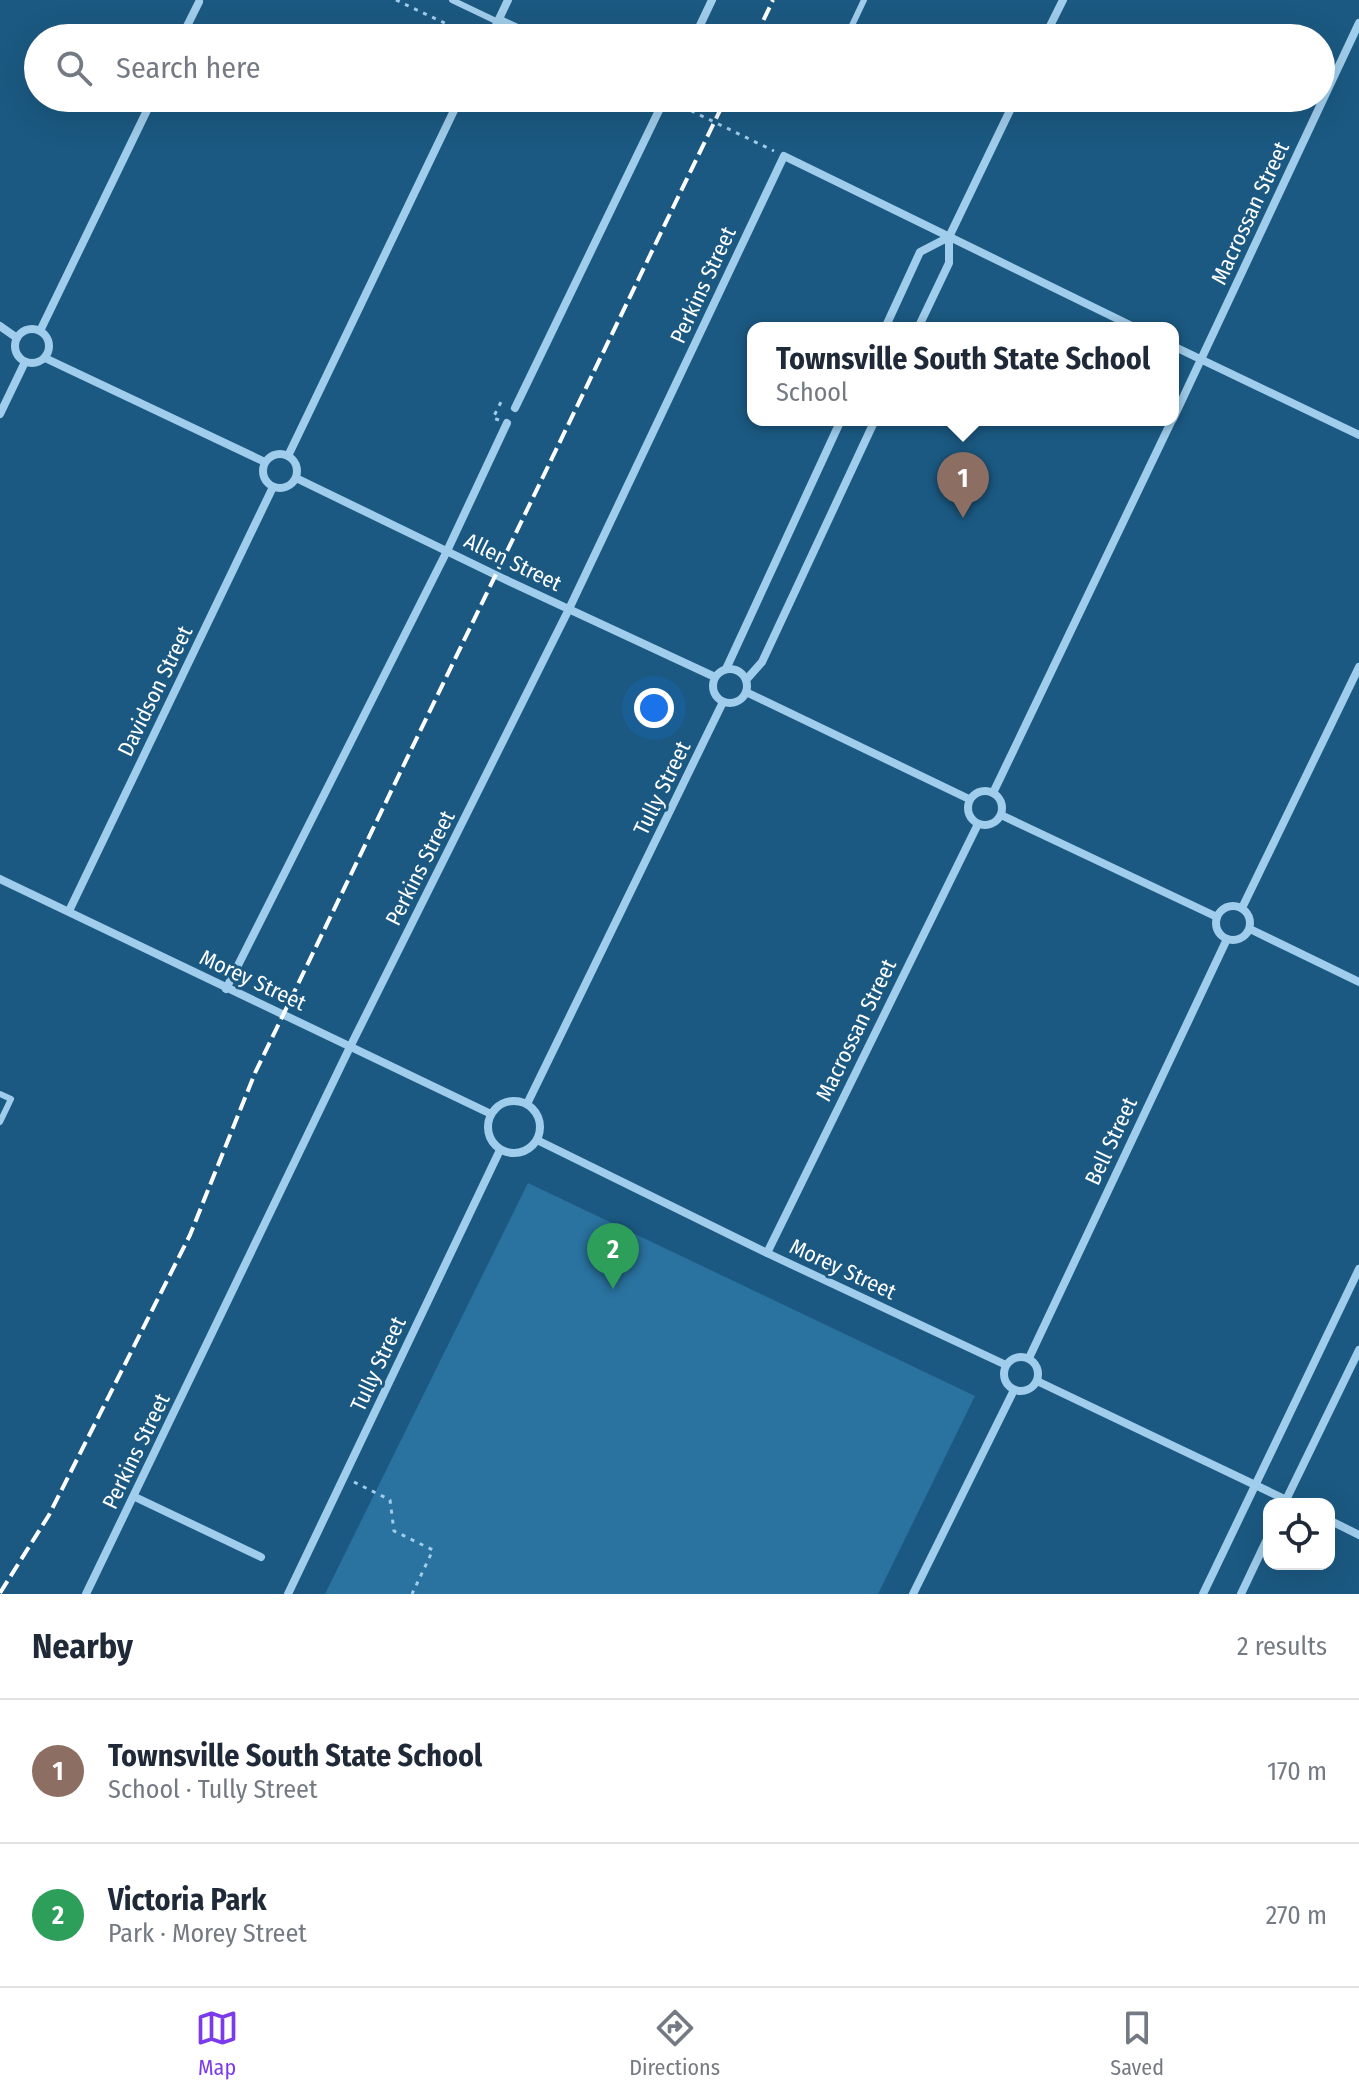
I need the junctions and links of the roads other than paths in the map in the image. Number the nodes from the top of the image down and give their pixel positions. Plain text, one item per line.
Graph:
1 (452, 0) edge
2 (508, 0) edge
3 (712, 0) edge
4 (864, 0) edge
5 (1063, 0) edge
6 (199, 1) edge
7 (499, 21) junction
8 (1359, 23) edge
9 (188, 24) edge
10 (497, 24) edge
11 (506, 24) edge
12 (701, 24) edge
13 (853, 24) edge
14 (1051, 24) edge
15 (1335, 74) edge
16 (146, 112) edge
17 (453, 112) edge
18 (659, 112) edge
19 (1009, 112) edge
20 (1317, 112) edge
21 (949, 237) junction
22 (888, 322) edge
23 (921, 322) edge
24 (1124, 322) edge
25 (0, 326) edge
26 (40, 331) junction
27 (17, 338) junction
28 (1179, 349) edge
29 (45, 358) junction
30 (1201, 360) junction
31 (25, 362) junction
32 (1179, 406) edge
33 (515, 408) road end
34 (0, 414) edge
35 (507, 423) road end
36 (838, 426) edge
37 (872, 426) edge
38 (1170, 426) edge
39 (1359, 435) edge
40 (288, 456) junction
41 (265, 462) junction
42 (296, 478) junction
43 (273, 487) junction
44 (447, 551) junction
45 (569, 609) junction
46 (1359, 667) edge
47 (726, 669) junction
48 (715, 677) junction
49 (746, 680) junction
50 (746, 692) junction
51 (723, 702) junction
52 (993, 793) junction
53 (969, 799) junction
54 (1001, 815) junction
55 (978, 824) junction
56 (0, 879) edge
57 (1242, 908) junction
58 (69, 911) junction
59 (1217, 917) junction
60 (1250, 929) junction
61 (1227, 939) junction
62 (1359, 982) edge
63 (226, 989) junction
64 (350, 1047) junction
65 (0, 1094) edge
66 (527, 1104) junction
67 (491, 1114) junction
68 (0, 1122) edge
69 (537, 1140) junction
70 (500, 1150) junction
71 (767, 1253) junction
72 (1359, 1269) edge
73 (1359, 1350) edge
74 (1029, 1358) junction
75 (1006, 1365) junction
76 (1037, 1381) junction
77 (1014, 1390) junction
78 (1255, 1485) junction
79 (135, 1497) junction
80 (1279, 1498) edge
81 (1290, 1498) edge
82 (1335, 1523) edge
83 (1359, 1535) edge
84 (1263, 1548) edge
85 (261, 1557) dead end
86 (86, 1594) edge
87 (288, 1594) edge
88 (913, 1594) edge
89 (1203, 1594) edge
90 (1241, 1594) edge

1 - 7 lane
2 - 7 street
3 - 12 street
4 - 13 lane
5 - 14 street
6 - 9 street
7 - 10 street
7 - 11 street
8 - 15 street, Macrossan Street
16 - 26 street
17 - 40 street
18 - 33 street
19 - 21 street
20 - 30 street, Macrossan Street
21 - 22 street
21 - 23 street
21 - 24 street
21 - 45 street, Perkins Street
25 - 27 street
26 - 27 street
26 - 29 street
27 - 31 street
28 - 30 street
29 - 31 street
29 - 41 street
30 - 32 street, Macrossan Street
30 - 39 street
31 - 34 street
35 - 44 street
36 - 47 street
37 - 49 street
38 - 52 street, Macrossan Street
40 - 41 street
40 - 42 street
41 - 43 street
42 - 43 street
42 - 44 street, Allen Street
43 - 58 street, Davidson Street
44 - 45 street, Allen Street
44 - 63 street
45 - 48 street, Allen Street
45 - 64 street, Perkins Street
46 - 57 street
47 - 48 street
47 - 49 street
48 - 51 street
49 - 50 street
50 - 51 street
50 - 53 street
51 - 66 street, Tully Street
52 - 53 street
52 - 54 street
53 - 55 street
54 - 55 street
54 - 59 street
55 - 71 street, Macrossan Street
56 - 58 street, Morey Street
57 - 59 street
57 - 60 street
58 - 63 street, Morey Street
59 - 61 street
60 - 61 street
60 - 62 street
61 - 74 street, Bell Street
63 - 64 street, Morey Street
64 - 67 street, Morey Street
64 - 79 street, Perkins Street
65 - 68 lane
66 - 67 street
66 - 69 street
67 - 70 street
69 - 70 street
69 - 71 street, Morey Street
70 - 87 street, Tully Street
71 - 75 street, Morey Street
72 - 78 street
73 - 81 street
74 - 75 street
74 - 76 street
75 - 77 street
76 - 77 street
76 - 78 street
77 - 88 street
78 - 80 street
78 - 89 street
79 - 85 street
79 - 86 street, Perkins Street
82 - 83 street
84 - 90 street

